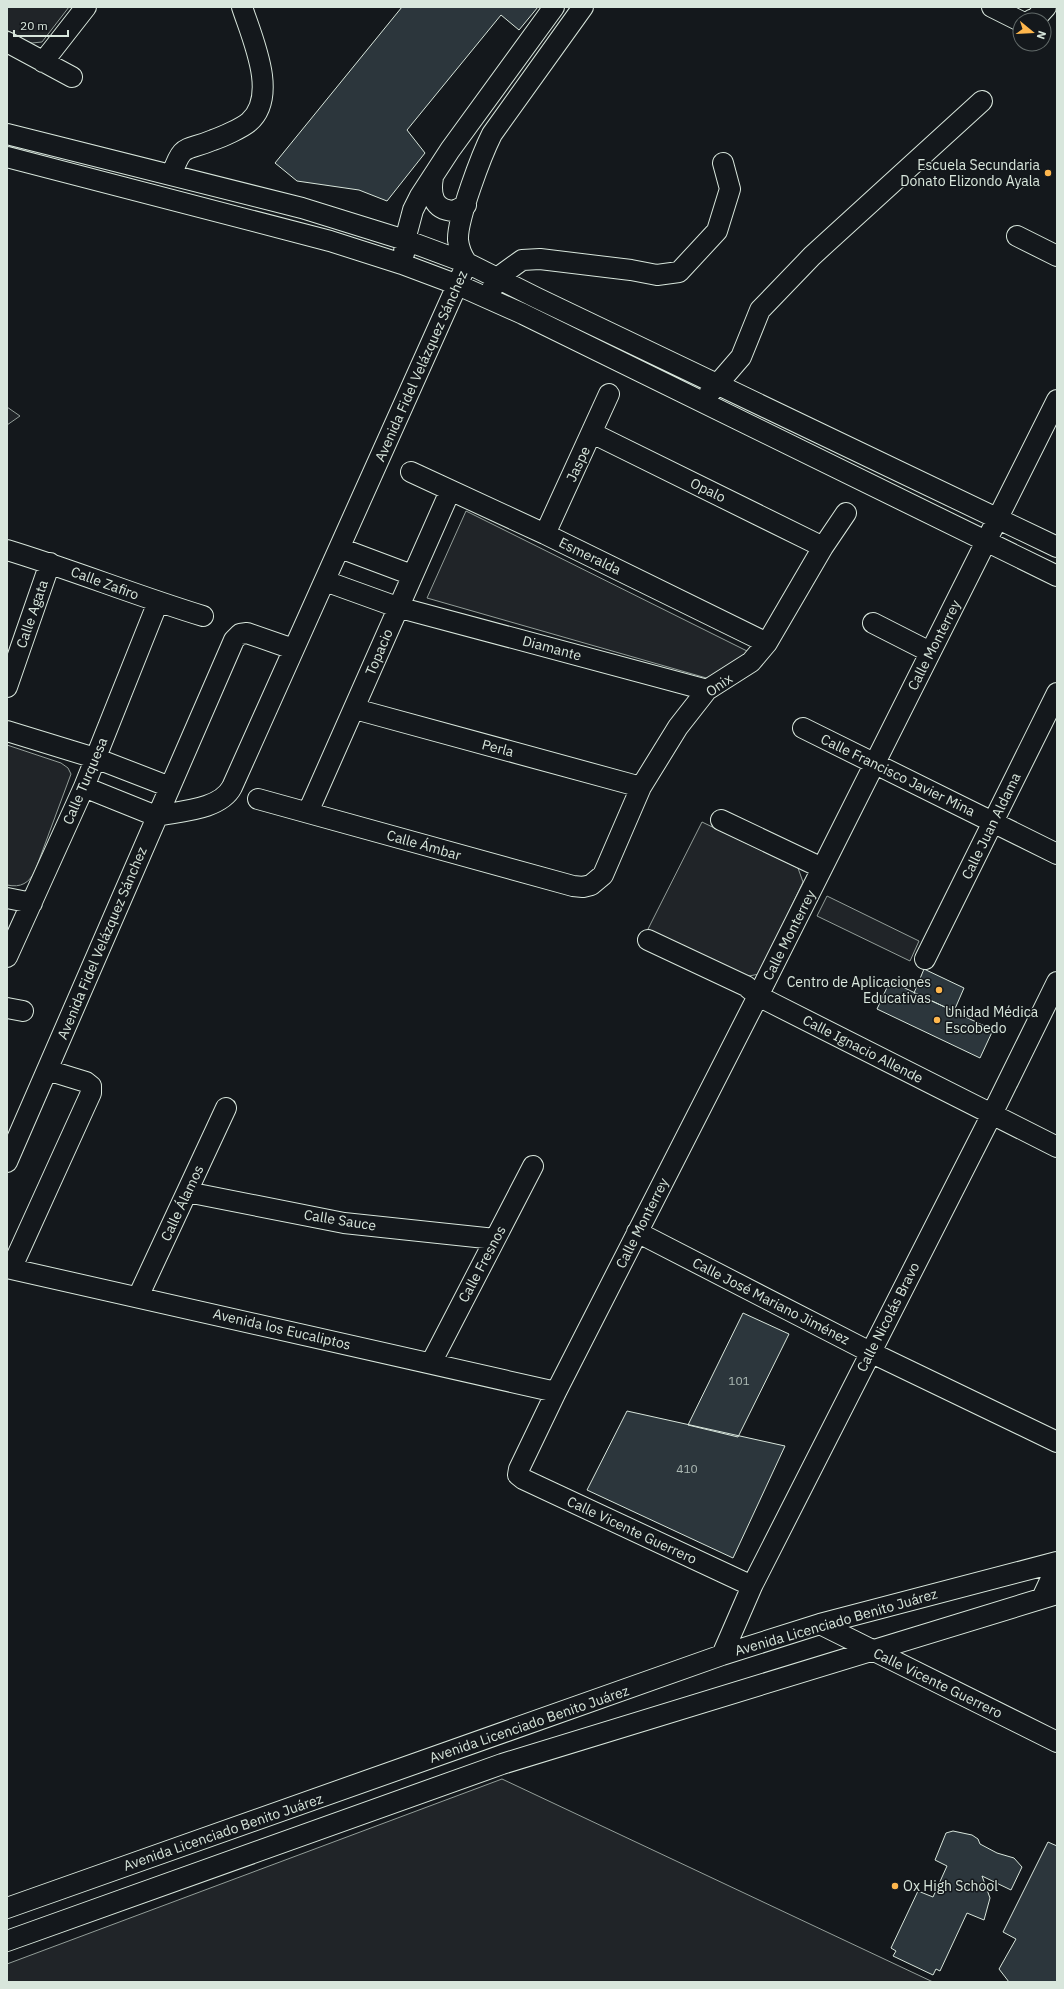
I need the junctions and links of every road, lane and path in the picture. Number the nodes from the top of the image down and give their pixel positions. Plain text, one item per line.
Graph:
1 (86, 7) edge
2 (242, 7) edge
3 (554, 7) edge
4 (584, 7) edge
5 (992, 7) edge
6 (1012, 17) edge
7 (7, 42) edge
8 (43, 62) junction
9 (72, 76) dead end
10 (982, 101) dead end
11 (7, 134) edge
12 (7, 157) edge
13 (723, 163) dead end
14 (172, 174) junction
15 (433, 177) junction
16 (466, 204) junction
17 (1017, 236) dead end
18 (405, 240) junction
19 (1057, 256) edge
20 (467, 263) junction
21 (402, 264) junction
22 (497, 278) junction
23 (458, 285) junction
24 (487, 298) junction
25 (716, 384) junction
26 (609, 394) dead end
27 (1057, 400) edge
28 (703, 402) junction
29 (592, 433) junction
30 (411, 472) dead end
31 (450, 491) junction
32 (846, 513) dead end
33 (999, 518) junction
34 (545, 534) junction
35 (986, 541) junction
36 (823, 547) junction
37 (1057, 547) edge
38 (340, 548) junction
39 (7, 550) edge
40 (50, 563) junction
41 (412, 575) junction
42 (1057, 576) edge
43 (325, 581) junction
44 (158, 602) junction
45 (397, 607) junction
46 (202, 616) dead end
47 (873, 623) dead end
48 (767, 643) junction
49 (293, 649) junction
50 (930, 652) junction
51 (7, 687) edge
52 (707, 690) junction
53 (1057, 693) edge
54 (355, 709) junction
55 (803, 728) dead end
56 (7, 731) edge
57 (95, 758) junction
58 (874, 763) junction
59 (84, 787) junction
60 (170, 787) junction
61 (641, 787) junction
62 (258, 799) dead end
63 (308, 812) junction
64 (156, 816) junction
65 (721, 820) dead end
66 (993, 822) junction
67 (1057, 854) edge
68 (822, 868) junction
69 (591, 885) joint
70 (7, 898) edge
71 (32, 903) junction
72 (648, 940) dead end
73 (7, 957) edge
74 (925, 959) dead end
75 (1057, 982) edge
76 (758, 996) junction
77 (48, 1070) junction
78 (226, 1108) dead end
79 (992, 1114) junction
80 (1057, 1147) edge
81 (7, 1162) edge
82 (533, 1166) dead end
83 (187, 1192) junction
84 (637, 1232) junction
85 (495, 1239) junction
86 (9, 1268) edge
87 (138, 1297) junction
88 (870, 1352) junction
89 (430, 1363) junction
90 (556, 1392) junction
91 (1057, 1442) edge
92 (519, 1469) joint
93 (1057, 1562) edge
94 (1057, 1566) edge
95 (752, 1586) junction
96 (1050, 1596) edge
97 (820, 1624) junction
98 (873, 1651) junction
99 (722, 1655) junction
100 (1057, 1742) edge
101 (7, 1908) edge
102 (7, 1941) edge

1 - 8 street
2 - 14 street
3 - 15 street
4 - 16 street, Avenida Fidel Velázquez Sánchez
5 - 6 street
7 - 8 street
8 - 9 street
10 - 25 street
11 - 14 street
12 - 21 street
13 - 22 street
14 - 18 street
15 - 16 street
15 - 18 street
16 - 20 street, Avenida Fidel Velázquez Sánchez
17 - 19 street
18 - 20 street
18 - 21 street
20 - 22 street
20 - 23 street, Avenida Fidel Velázquez Sánchez
21 - 23 street
22 - 24 street
22 - 25 street
23 - 24 street
23 - 38 street, Avenida Fidel Velázquez Sánchez
24 - 28 street
25 - 28 street
25 - 33 street
26 - 29 street, Jaspe
27 - 33 street, Calle Monterrey
28 - 35 street
29 - 34 street, Jaspe
29 - 36 street, Opalo
30 - 31 street, Esmeralda
31 - 34 street, Esmeralda
31 - 41 street, Topacio
32 - 36 street, Onix
33 - 35 street, Calle Monterrey
33 - 37 street
34 - 48 street, Esmeralda
35 - 42 street
35 - 50 street, Calle Monterrey
36 - 48 street, Onix
38 - 41 street
38 - 43 street, Avenida Fidel Velázquez Sánchez
39 - 40 street, Calle Zafiro
40 - 44 street, Calle Zafiro
40 - 51 street, Calle Agata
41 - 45 street, Topacio
43 - 45 street, Diamante
43 - 49 street, Avenida Fidel Velázquez Sánchez
44 - 46 street, Calle Zafiro
44 - 57 street, Calle Turquesa
45 - 52 street, Diamante
45 - 54 street, Topacio
47 - 50 street
48 - 52 street, Onix
49 - 60 street, Avenida Fidel Velázquez Sánchez
49 - 64 street, Avenida Fidel Velázquez Sánchez
50 - 58 street, Calle Monterrey
52 - 61 street, Onix
53 - 66 street, Calle Juan Aldama
54 - 61 street, Perla
54 - 63 street, Topacio
55 - 58 street, Calle Francisco Javier Mina
56 - 57 street
57 - 59 street, Calle Turquesa
57 - 60 street
58 - 66 street, Calle Francisco Javier Mina
58 - 68 street, Calle Monterrey
59 - 64 street
59 - 71 street, Calle Turquesa
60 - 64 street, Avenida Fidel Velázquez Sánchez
61 - 69 street, Onix
62 - 63 street, Calle Ámbar
63 - 69 street, Calle Ámbar
64 - 77 street, Avenida Fidel Velázquez Sánchez
65 - 68 street
66 - 67 street, Calle Francisco Javier Mina
66 - 74 street, Calle Juan Aldama
68 - 76 street, Calle Monterrey
70 - 71 street
71 - 73 street, Calle Turquesa
72 - 76 street, Calle Ignacio Allende
75 - 79 street, Calle Nicolás Bravo
76 - 79 street, Calle Ignacio Allende
76 - 84 street, Calle Monterrey
77 - 81 street, Avenida Fidel Velázquez Sánchez
77 - 86 street
78 - 83 street, Calle Álamos
79 - 80 street, Calle Ignacio Allende
79 - 88 street, Calle Nicolás Bravo
82 - 85 street, Calle Fresnos
83 - 85 street, Calle Sauce
83 - 87 street, Calle Álamos
84 - 88 street, Calle José Mariano Jiménez
84 - 90 street, Calle Monterrey
85 - 89 street, Calle Fresnos
86 - 87 street, Avenida los Eucaliptos
87 - 89 street, Avenida los Eucaliptos
88 - 91 street, Calle José Mariano Jiménez
88 - 95 street, Calle Nicolás Bravo
89 - 90 street, Avenida los Eucaliptos
90 - 92 street, Calle Monterrey
92 - 95 street, Calle Vicente Guerrero
93 - 97 street, Avenida Licenciado Benito Juárez
94 - 96 street
95 - 99 street, Calle Nicolás Bravo
96 - 98 street, Avenida Licenciado Benito Juárez
97 - 98 street, Calle Vicente Guerrero
97 - 99 street, Avenida Licenciado Benito Juárez
98 - 100 street, Calle Vicente Guerrero
98 - 102 street, Avenida Licenciado Benito Juárez
99 - 101 street, Avenida Licenciado Benito Juárez

